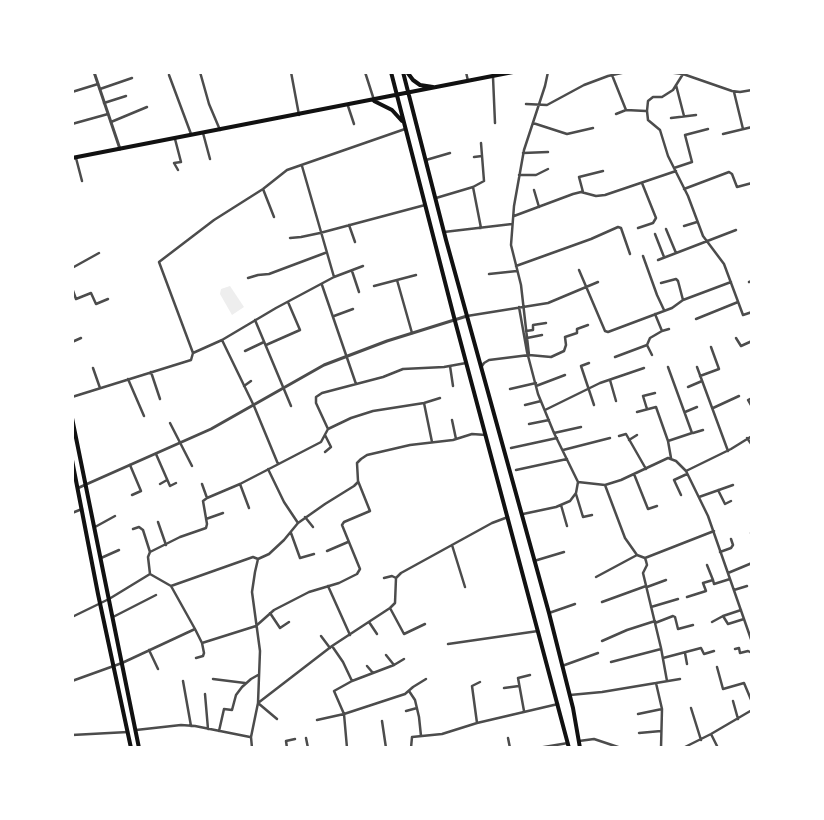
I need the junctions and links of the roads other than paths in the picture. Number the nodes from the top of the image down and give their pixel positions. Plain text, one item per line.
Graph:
1 (94, 72) edge
2 (200, 72) edge
3 (291, 72) edge
4 (365, 72) edge
5 (391, 72) edge
6 (403, 72) edge
7 (407, 72) edge
8 (466, 72) edge
9 (513, 72) edge
10 (548, 72) edge
11 (626, 72) edge
12 (667, 72) edge
13 (693, 72) edge
14 (683, 74) junction
15 (169, 75) dead end
16 (493, 76) junction
17 (612, 76) junction
18 (692, 77) junction
19 (132, 78) dead end
20 (468, 81) junction
21 (98, 84) junction
22 (676, 85) junction
23 (438, 87) junction
24 (100, 89) junction
25 (752, 90) edge
26 (734, 91) junction
27 (72, 92) edge
28 (408, 94) junction
29 (126, 96) dead end
30 (397, 96) junction
31 (374, 101) junction
32 (104, 103) junction
33 (526, 104) dead end
34 (539, 105) junction
35 (348, 106) junction
36 (146, 107) dead end
37 (626, 110) junction
38 (647, 110) junction
39 (108, 114) junction
40 (616, 114) dead end
41 (299, 115) junction
42 (696, 115) dead end
43 (684, 116) junction
44 (671, 118) dead end
45 (111, 122) junction
46 (495, 122) dead end
47 (533, 123) junction
48 (72, 124) edge
49 (354, 124) dead end
50 (404, 126) junction
51 (752, 127) edge
52 (594, 128) dead end
53 (743, 129) junction
54 (220, 130) junction
55 (708, 130) dead end
56 (204, 133) junction
57 (723, 134) dead end
58 (192, 135) junction
59 (175, 138) junction
60 (481, 143) dead end
61 (120, 149) junction
62 (548, 152) dead end
63 (450, 153) dead end
64 (523, 153) junction
65 (483, 155) junction
66 (74, 157) edge
67 (474, 157) dead end
68 (210, 159) dead end
69 (425, 160) junction
70 (302, 166) junction
71 (548, 169) dead end
72 (178, 170) dead end
73 (675, 170) junction
74 (604, 172) dead end
75 (519, 175) junction
76 (82, 181) dead end
77 (642, 183) junction
78 (752, 183) edge
79 (473, 187) junction
80 (263, 189) junction
81 (684, 189) junction
82 (534, 190) dead end
83 (584, 192) junction
84 (435, 199) junction
85 (425, 205) junction
86 (539, 206) junction
87 (513, 216) junction
88 (274, 217) dead end
89 (697, 221) junction
90 (512, 224) junction
91 (349, 225) junction
92 (684, 226) dead end
93 (481, 228) junction
94 (638, 228) dead end
95 (666, 229) dead end
96 (736, 230) dead end
97 (444, 232) junction
98 (320, 233) junction
99 (654, 234) dead end
100 (290, 238) dead end
101 (707, 241) junction
102 (355, 242) dead end
103 (326, 252) junction
104 (676, 253) junction
105 (99, 254) dead end
106 (630, 254) dead end
107 (643, 256) dead end
108 (664, 258) junction
109 (658, 260) dead end
110 (363, 266) dead end
111 (516, 266) junction
112 (72, 268) edge
113 (579, 270) dead end
114 (352, 271) junction
115 (518, 271) junction
116 (489, 274) dead end
117 (416, 275) dead end
118 (248, 278) dead end
119 (334, 278) junction
120 (397, 280) junction
121 (598, 282) dead end
122 (731, 282) junction
123 (322, 284) junction
124 (661, 284) dead end
125 (374, 286) dead end
126 (586, 287) junction
127 (72, 288) edge
128 (359, 292) dead end
129 (108, 299) dead end
130 (683, 300) junction
131 (288, 302) junction
132 (738, 302) junction
133 (521, 307) junction
134 (353, 309) dead end
135 (665, 310) junction
136 (752, 312) edge
137 (656, 314) junction
138 (334, 316) junction
139 (467, 316) junction
140 (696, 318) dead end
141 (455, 319) junction
142 (255, 320) junction
143 (546, 323) dead end
144 (588, 326) dead end
145 (669, 329) dead end
146 (526, 331) junction
147 (662, 331) junction
148 (412, 333) junction
149 (542, 335) dead end
150 (81, 338) dead end
151 (527, 338) junction
152 (736, 338) dead end
153 (222, 340) junction
154 (752, 341) edge
155 (72, 342) edge
156 (266, 343) junction
157 (647, 345) junction
158 (711, 347) dead end
159 (246, 351) dead end
160 (193, 353) junction
161 (529, 355) junction
162 (652, 355) dead end
163 (347, 356) junction
164 (615, 357) dead end
165 (466, 363) junction
166 (589, 363) dead end
167 (450, 366) junction
168 (668, 367) dead end
169 (697, 367) dead end
170 (93, 368) dead end
171 (482, 368) junction
172 (644, 368) dead end
173 (151, 372) junction
174 (565, 375) dead end
175 (700, 376) junction
176 (128, 379) junction
177 (610, 380) junction
178 (251, 381) dead end
179 (702, 381) junction
180 (356, 384) junction
181 (536, 384) junction
182 (244, 386) junction
183 (453, 386) dead end
184 (688, 387) dead end
185 (100, 388) junction
186 (284, 388) junction
187 (589, 388) junction
188 (510, 389) dead end
189 (655, 392) dead end
190 (739, 396) dead end
191 (72, 397) edge
192 (160, 398) dead end
193 (440, 398) dead end
194 (752, 398) edge
195 (541, 400) junction
196 (616, 401) dead end
197 (424, 403) junction
198 (525, 405) dead end
199 (594, 405) dead end
200 (254, 406) junction
201 (291, 406) dead end
202 (752, 407) edge
203 (697, 408) dead end
204 (713, 408) junction
205 (647, 409) junction
206 (544, 410) junction
207 (637, 412) dead end
208 (685, 412) junction
209 (144, 416) dead end
210 (72, 418) edge
211 (452, 420) dead end
212 (549, 420) junction
213 (170, 423) dead end
214 (529, 424) dead end
215 (582, 427) dead end
216 (328, 429) junction
217 (703, 430) dead end
218 (554, 433) junction
219 (692, 433) junction
220 (325, 435) junction
221 (486, 435) junction
222 (637, 435) dead end
223 (619, 436) dead end
224 (752, 436) edge
225 (557, 438) junction
226 (610, 438) dead end
227 (747, 438) junction
228 (456, 439) junction
229 (629, 440) junction
230 (432, 442) junction
231 (668, 442) junction
232 (181, 443) junction
233 (752, 445) edge
234 (511, 448) dead end
235 (563, 450) junction
236 (728, 451) junction
237 (326, 452) dead end
238 (156, 454) junction
239 (671, 458) junction
240 (568, 459) junction
241 (72, 460) edge
242 (130, 465) junction
243 (278, 465) junction
244 (192, 466) dead end
245 (268, 469) junction
246 (646, 469) junction
247 (516, 470) dead end
248 (687, 472) junction
249 (74, 473) edge
250 (634, 474) junction
251 (167, 480) junction
252 (358, 481) junction
253 (578, 482) junction
254 (176, 483) dead end
255 (87, 484) junction
256 (160, 484) dead end
257 (202, 484) dead end
258 (240, 484) junction
259 (733, 485) dead end
260 (605, 486) junction
261 (78, 488) junction
262 (718, 490) junction
263 (576, 493) junction
264 (132, 495) dead end
265 (681, 495) dead end
266 (699, 497) junction
267 (207, 498) junction
268 (731, 501) dead end
269 (561, 505) junction
270 (657, 506) dead end
271 (249, 508) dead end
272 (82, 509) junction
273 (72, 513) edge
274 (223, 513) dead end
275 (521, 515) junction
276 (592, 515) dead end
277 (115, 516) dead end
278 (305, 517) junction
279 (508, 518) junction
280 (206, 519) junction
281 (158, 522) dead end
282 (298, 523) junction
283 (567, 526) dead end
284 (95, 527) junction
285 (313, 527) dead end
286 (133, 529) dead end
287 (714, 530) junction
288 (291, 533) junction
289 (731, 539) dead end
290 (348, 542) junction
291 (166, 544) junction
292 (452, 545) junction
293 (119, 550) dead end
294 (327, 551) dead end
295 (150, 552) junction
296 (564, 552) dead end
297 (720, 552) junction
298 (314, 554) dead end
299 (637, 556) junction
300 (101, 558) junction
301 (645, 558) junction
302 (258, 559) junction
303 (534, 561) junction
304 (752, 563) edge
305 (707, 565) dead end
306 (728, 572) junction
307 (150, 574) junction
308 (596, 576) dead end
309 (384, 578) dead end
310 (396, 578) junction
311 (730, 579) junction
312 (666, 580) dead end
313 (713, 580) junction
314 (171, 586) junction
315 (328, 586) junction
316 (747, 586) dead end
317 (465, 587) dead end
318 (646, 587) junction
319 (734, 590) junction
320 (156, 595) dead end
321 (687, 597) dead end
322 (678, 598) dead end
323 (109, 599) junction
324 (100, 602) junction
325 (602, 602) dead end
326 (574, 604) dead end
327 (652, 607) junction
328 (390, 608) junction
329 (741, 610) junction
330 (270, 613) junction
331 (549, 613) junction
332 (723, 616) junction
333 (72, 617) edge
334 (112, 617) junction
335 (744, 619) junction
336 (289, 622) dead end
337 (369, 622) junction
338 (655, 622) junction
339 (712, 622) dead end
340 (425, 624) dead end
341 (694, 625) dead end
342 (256, 626) junction
343 (195, 629) junction
344 (538, 631) junction
345 (377, 634) dead end
346 (350, 635) junction
347 (322, 636) dead end
348 (602, 641) dead end
349 (202, 642) junction
350 (752, 642) edge
351 (448, 644) dead end
352 (331, 647) junction
353 (661, 649) junction
354 (735, 649) dead end
355 (149, 650) junction
356 (714, 651) dead end
357 (598, 653) dead end
358 (685, 653) junction
359 (752, 653) edge
360 (386, 655) dead end
361 (196, 658) dead end
362 (663, 658) junction
363 (404, 659) dead end
364 (611, 662) dead end
365 (122, 663) junction
366 (687, 664) dead end
367 (113, 665) junction
368 (394, 665) junction
369 (367, 666) dead end
370 (562, 666) junction
371 (717, 667) dead end
372 (158, 669) dead end
373 (373, 673) junction
374 (258, 675) junction
375 (530, 675) dead end
376 (213, 679) dead end
377 (426, 679) dead end
378 (680, 679) dead end
379 (72, 681) edge
380 (183, 681) dead end
381 (352, 681) junction
382 (667, 681) junction
383 (480, 682) dead end
384 (245, 683) junction
385 (656, 683) junction
386 (520, 686) junction
387 (504, 688) dead end
388 (409, 691) junction
389 (205, 694) dead end
390 (570, 695) junction
391 (733, 701) dead end
392 (752, 702) edge
393 (258, 703) junction
394 (558, 704) junction
395 (417, 708) junction
396 (691, 708) dead end
397 (662, 709) junction
398 (752, 710) edge
399 (406, 711) dead end
400 (524, 711) junction
401 (344, 714) junction
402 (638, 714) dead end
403 (277, 719) dead end
404 (738, 719) junction
405 (317, 720) dead end
406 (382, 721) dead end
407 (477, 723) junction
408 (191, 726) junction
409 (208, 729) junction
410 (136, 730) junction
411 (219, 731) junction
412 (662, 731) junction
413 (128, 732) junction
414 (639, 733) dead end
415 (711, 734) junction
416 (72, 735) edge
417 (421, 736) junction
418 (251, 737) junction
419 (306, 738) dead end
420 (508, 738) dead end
421 (295, 739) dead end
422 (701, 740) junction
423 (578, 741) junction
424 (569, 745) edge
425 (541, 747) edge
426 (131, 748) edge
427 (139, 748) edge
428 (252, 748) edge
429 (287, 748) edge
430 (308, 748) edge
431 (347, 748) edge
432 (386, 748) edge
433 (411, 748) edge
434 (510, 748) edge
435 (580, 748) edge
436 (621, 748) edge
437 (661, 748) edge
438 (683, 748) edge
439 (718, 748) edge

1 - 21 street
2 - 54 street
3 - 41 street
4 - 31 street
5 - 30 main road
6 - 28 main road
7 - 23 main road
8 - 20 street
9 - 16 main road
10 - 34 street
11 - 17 street
12 - 14 street
13 - 18 street
14 - 18 street
14 - 22 street
15 - 58 street
16 - 20 main road
16 - 46 street
17 - 34 street
17 - 37 street
18 - 26 street
19 - 24 street
20 - 23 main road
21 - 24 street
21 - 27 street
22 - 38 street
22 - 43 street
23 - 28 main road
24 - 32 street
25 - 26 street
26 - 53 street
28 - 30 main road
28 - 69 main road
29 - 32 street
30 - 31 main road
30 - 50 main road
31 - 35 main road
31 - 50 main road
32 - 39 street
33 - 34 street
34 - 47 street
35 - 41 main road
35 - 49 street
36 - 45 street
37 - 38 street
37 - 40 street
38 - 73 street
39 - 45 street
39 - 48 street
41 - 54 main road
42 - 43 street
43 - 44 street
45 - 61 street
47 - 52 street
47 - 64 street
50 - 70 street
50 - 85 main road
51 - 53 street
53 - 57 street
54 - 56 main road
55 - 73 street
56 - 58 main road
56 - 68 street
58 - 59 main road
59 - 61 main road
59 - 72 street
60 - 65 street
61 - 66 main road
62 - 64 street
63 - 69 street
64 - 75 street
65 - 67 street
65 - 79 street
66 - 76 street
69 - 84 main road
70 - 80 street
70 - 98 street
71 - 75 street
73 - 77 street
73 - 81 street
74 - 83 street
75 - 87 street
77 - 83 street
77 - 94 street
78 - 81 street
79 - 84 street
79 - 93 street
80 - 88 street
80 - 160 street
81 - 89 street
82 - 86 street
83 - 86 street
84 - 97 main road
85 - 91 street
85 - 141 main road
86 - 87 street
87 - 90 street
89 - 92 street
89 - 101 street
90 - 93 street
90 - 111 street
91 - 98 street
91 - 102 street
93 - 97 street
95 - 104 street
96 - 101 street
97 - 139 main road
98 - 100 street
98 - 103 street
99 - 108 street
101 - 104 street
101 - 122 street
103 - 118 street
103 - 119 street
104 - 108 street
105 - 112 street
106 - 111 street
107 - 135 street
108 - 109 street
110 - 114 street
111 - 115 street
113 - 126 street
114 - 119 street
114 - 128 street
115 - 116 street
115 - 133 street
117 - 120 street
119 - 123 street
120 - 125 street
120 - 148 street
121 - 126 street
122 - 130 street
122 - 132 street
123 - 131 street
123 - 138 street
124 - 130 street
126 - 133 street
126 - 137 street
127 - 129 street
130 - 135 street
131 - 142 street
131 - 156 street
132 - 136 street
132 - 140 street
133 - 139 street
133 - 146 street
133 - 161 street
134 - 138 street
135 - 137 street
137 - 147 street
138 - 163 street
139 - 141 street
139 - 171 main road
141 - 148 street
141 - 165 main road
142 - 153 street
142 - 156 street
143 - 146 street
144 - 161 street
145 - 147 street
146 - 151 street
147 - 157 street
148 - 163 street
149 - 151 street
150 - 155 street
151 - 161 street
152 - 154 street
153 - 160 street
153 - 182 street
156 - 159 street
156 - 186 street
157 - 162 street
157 - 164 street
158 - 175 street
160 - 173 street
161 - 171 street
161 - 181 street
163 - 180 street
163 - 186 street
165 - 167 street
165 - 221 main road
166 - 187 street
167 - 180 street
167 - 183 street
168 - 208 street
169 - 175 street
170 - 185 street
171 - 275 main road
172 - 177 street
173 - 176 street
173 - 192 street
174 - 181 street
175 - 179 street
176 - 185 street
176 - 209 street
177 - 187 street
177 - 196 street
178 - 182 street
179 - 184 street
179 - 204 street
180 - 216 street
181 - 188 street
181 - 195 street
182 - 200 street
185 - 191 street
186 - 200 street
186 - 201 street
187 - 199 street
187 - 206 street
189 - 205 street
190 - 204 street
193 - 197 street
194 - 202 street
195 - 198 street
195 - 206 street
197 - 216 street
197 - 230 street
200 - 232 street
200 - 243 street
203 - 208 street
204 - 236 street
205 - 207 street
205 - 231 street
206 - 212 street
208 - 219 street
210 - 255 main road
211 - 228 street
212 - 214 street
212 - 218 street
213 - 232 street
215 - 218 street
216 - 220 street
217 - 219 street
218 - 225 street
219 - 231 street
220 - 237 street
220 - 243 street
221 - 228 street
221 - 279 main road
222 - 229 street
223 - 229 street
224 - 227 street
225 - 234 street
225 - 235 street
226 - 235 street
227 - 233 street
227 - 236 street
228 - 230 street
229 - 246 street
230 - 252 street
231 - 239 street
232 - 238 street
232 - 244 street
235 - 240 street
236 - 248 street
238 - 242 street
238 - 251 street
239 - 246 street
239 - 248 street
240 - 247 street
240 - 253 street
241 - 249 main road
242 - 255 street
242 - 264 street
243 - 245 street
245 - 258 street
245 - 282 street
246 - 250 street
248 - 265 street
248 - 266 street
249 - 261 main road
250 - 260 street
250 - 270 street
251 - 254 street
251 - 256 street
252 - 278 street
252 - 290 street
253 - 260 street
253 - 263 street
255 - 261 street
255 - 284 main road
257 - 267 street
258 - 267 street
258 - 271 street
259 - 262 street
260 - 299 street
261 - 272 main road
262 - 266 street
262 - 268 street
263 - 269 street
263 - 276 street
266 - 287 street
267 - 280 street
269 - 275 street
269 - 283 street
272 - 273 street
272 - 324 main road
274 - 280 street
275 - 303 main road
277 - 284 street
278 - 282 street
278 - 285 street
279 - 292 street
279 - 344 main road
280 - 291 street
281 - 291 street
282 - 288 street
284 - 300 main road
286 - 295 street
287 - 297 street
287 - 301 street
288 - 298 street
288 - 302 street
289 - 297 street
290 - 294 street
290 - 315 street
291 - 295 street
292 - 310 street
292 - 317 street
293 - 300 street
295 - 307 street
296 - 303 street
297 - 306 street
299 - 301 street
299 - 308 street
300 - 323 main road
301 - 318 street
302 - 314 street
302 - 342 street
303 - 331 main road
304 - 306 street
305 - 313 street
306 - 311 street
307 - 314 street
307 - 323 street
309 - 310 street
310 - 328 street
311 - 313 street
311 - 319 street
312 - 318 street
313 - 321 street
314 - 343 street
315 - 330 street
315 - 346 street
316 - 319 street
318 - 325 street
318 - 327 street
319 - 329 street
320 - 334 street
322 - 327 street
323 - 324 street
323 - 334 main road
324 - 333 street
324 - 367 main road
326 - 331 street
327 - 338 street
328 - 337 street
328 - 340 street
329 - 332 street
329 - 335 street
330 - 336 street
330 - 342 street
331 - 370 main road
332 - 335 street
332 - 339 street
334 - 365 main road
335 - 350 street
337 - 345 street
337 - 346 street
338 - 341 street
338 - 348 street
338 - 353 street
342 - 349 street
342 - 374 street
343 - 349 street
343 - 355 street
344 - 351 street
344 - 394 main road
346 - 352 street
347 - 352 street
349 - 361 street
352 - 381 street
352 - 393 street
353 - 362 street
353 - 364 street
354 - 359 street
355 - 365 street
355 - 372 street
356 - 358 street
357 - 370 street
358 - 362 street
358 - 366 street
360 - 368 street
362 - 382 street
363 - 368 street
365 - 367 street
365 - 410 main road
367 - 379 street
367 - 413 main road
368 - 373 street
369 - 373 street
370 - 390 main road
371 - 392 street
373 - 381 street
374 - 384 street
374 - 393 street
375 - 386 street
376 - 384 street
377 - 388 street
378 - 382 street
380 - 408 street
381 - 401 street
382 - 385 street
383 - 407 street
384 - 411 street
385 - 390 street
385 - 397 street
386 - 387 street
386 - 400 street
388 - 395 street
388 - 401 street
389 - 409 street
390 - 423 main road
391 - 404 street
393 - 403 street
393 - 418 street
394 - 400 street
394 - 424 main road
395 - 399 street
395 - 417 street
396 - 422 street
397 - 402 street
397 - 412 street
398 - 404 street
400 - 407 street
401 - 405 street
401 - 431 street
404 - 415 street
406 - 432 street
407 - 417 street
408 - 409 street
408 - 410 street
409 - 411 street
410 - 427 main road
411 - 418 street
412 - 414 street
412 - 437 street
413 - 416 street
413 - 426 main road
415 - 422 street
415 - 439 street
417 - 433 street
418 - 428 street
419 - 430 street
420 - 434 street
421 - 429 street
422 - 438 street
423 - 435 main road
423 - 436 street
424 - 425 street

